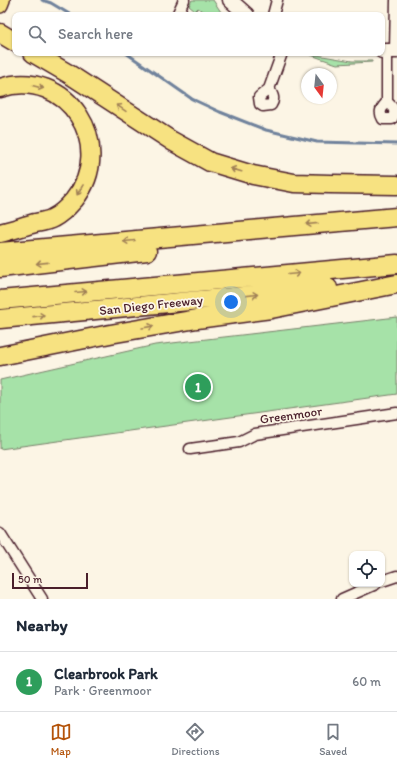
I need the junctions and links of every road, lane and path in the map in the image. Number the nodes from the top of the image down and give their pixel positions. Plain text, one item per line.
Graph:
1 (2, 0) edge
2 (184, 0) edge
3 (230, 0) edge
4 (277, 0) edge
5 (396, 0) edge
6 (0, 5) edge
7 (178, 12) edge
8 (244, 12) edge
9 (274, 12) edge
10 (0, 33) edge
11 (12, 40) edge
12 (390, 51) edge
13 (38, 56) edge
14 (281, 56) edge
15 (0, 88) edge
16 (269, 89) dead end
17 (387, 102) dead end
18 (397, 185) edge
19 (397, 217) edge
20 (0, 233) edge
21 (223, 233) junction
22 (0, 252) edge
23 (397, 264) edge
24 (0, 268) edge
25 (397, 281) edge
26 (397, 284) edge
27 (0, 300) edge
28 (0, 319) edge
29 (0, 356) edge
30 (397, 413) edge
31 (190, 449) dead end
32 (0, 532) edge
33 (397, 576) edge
34 (385, 580) edge
35 (369, 587) edge
36 (42, 599) edge
37 (342, 599) edge

1 - 6 main road
2 - 7 street
3 - 8 street
4 - 9 street
5 - 12 street
10 - 11 highway
12 - 17 street
18 -> 13 highway
14 - 16 street
15 -> 20 highway
19 -> 21 highway
21 -> 22 highway
21 -> 24 highway
27 -> 23 highway
28 -> 25 highway, San Diego Freeway
29 -> 26 highway
30 - 31 street, Greenmoor
32 - 36 street
33 - 34 street
35 - 37 street

